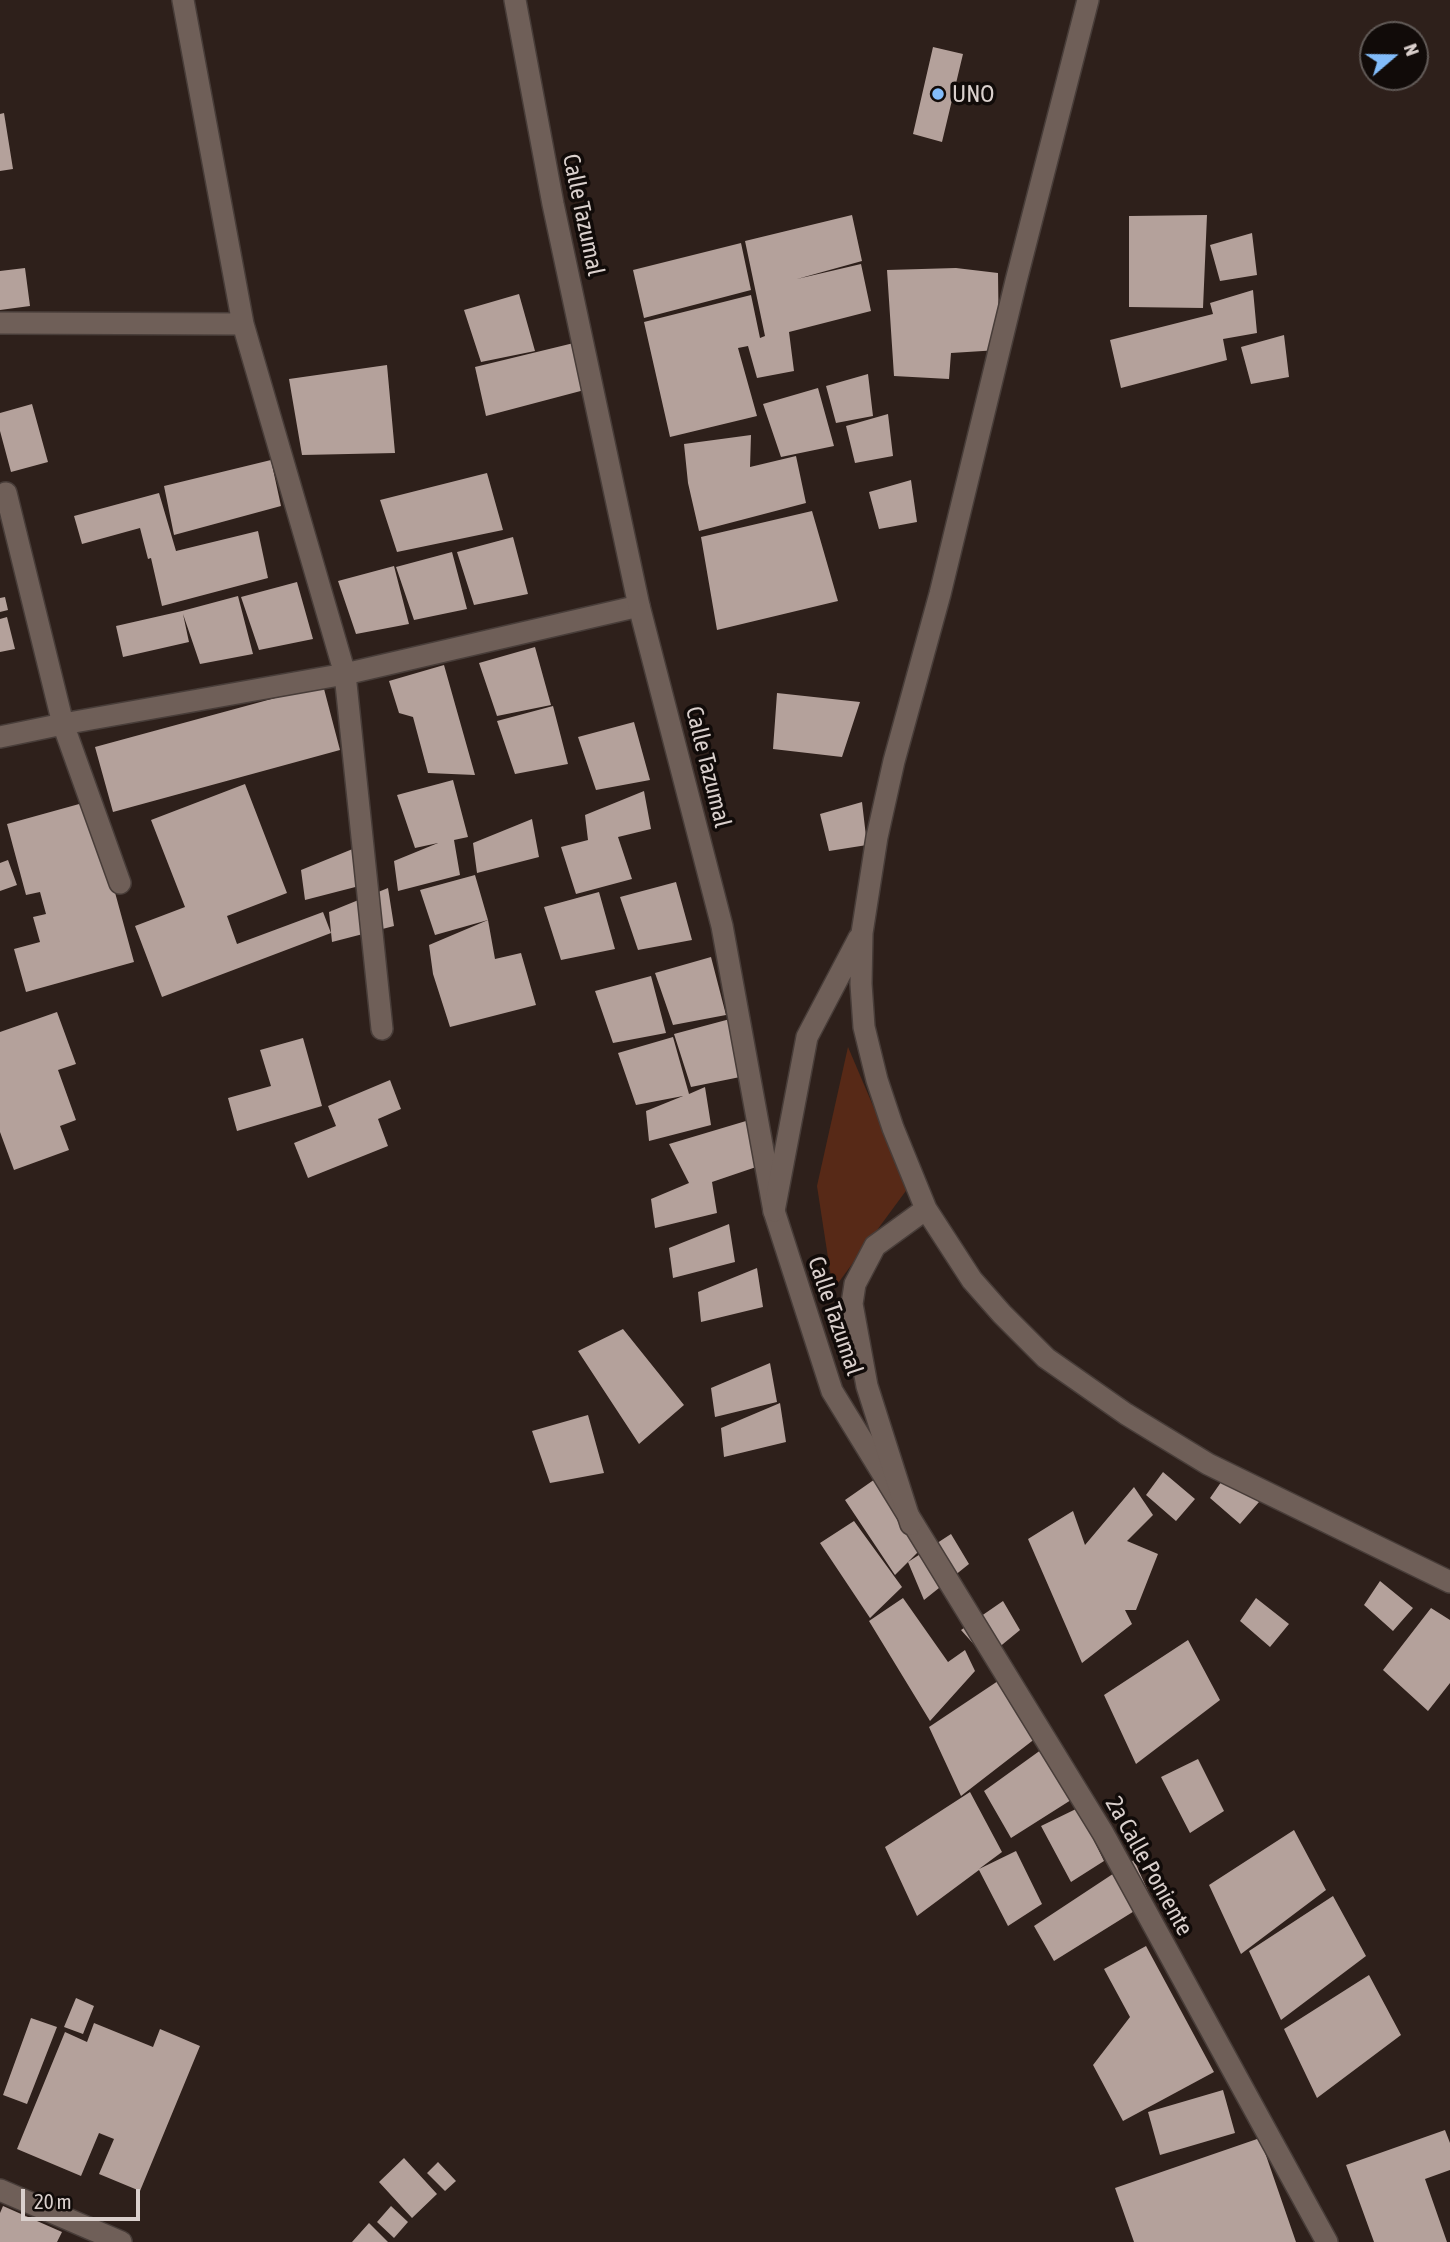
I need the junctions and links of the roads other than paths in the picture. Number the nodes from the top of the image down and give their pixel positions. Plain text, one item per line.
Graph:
1 (183, 0) edge
2 (515, 0) edge
3 (1088, 0) edge
4 (0, 323) edge
5 (243, 324) junction
6 (6, 493) dead end
7 (639, 606) junction
8 (345, 674) junction
9 (63, 724) junction
10 (0, 737) edge
11 (120, 883) dead end
12 (862, 933) junction
13 (382, 1029) dead end
14 (926, 1209) junction
15 (774, 1211) junction
16 (911, 1524) junction
17 (1450, 1582) edge
18 (0, 2190) edge
19 (121, 2242) edge
20 (1327, 2242) edge

1 - 5 street
2 - 7 street, Calle Tazumal
3 - 12 street
4 - 5 street
5 - 8 street
6 - 9 street
7 - 8 street
7 - 15 street, Calle Tazumal
8 - 9 street
8 - 13 street
9 - 10 street
9 - 11 street
12 - 14 street
12 - 15 street
14 - 16 street
14 - 17 street
15 - 16 street, Calle Tazumal
16 - 20 street, 2a Calle Poniente
18 - 19 street

